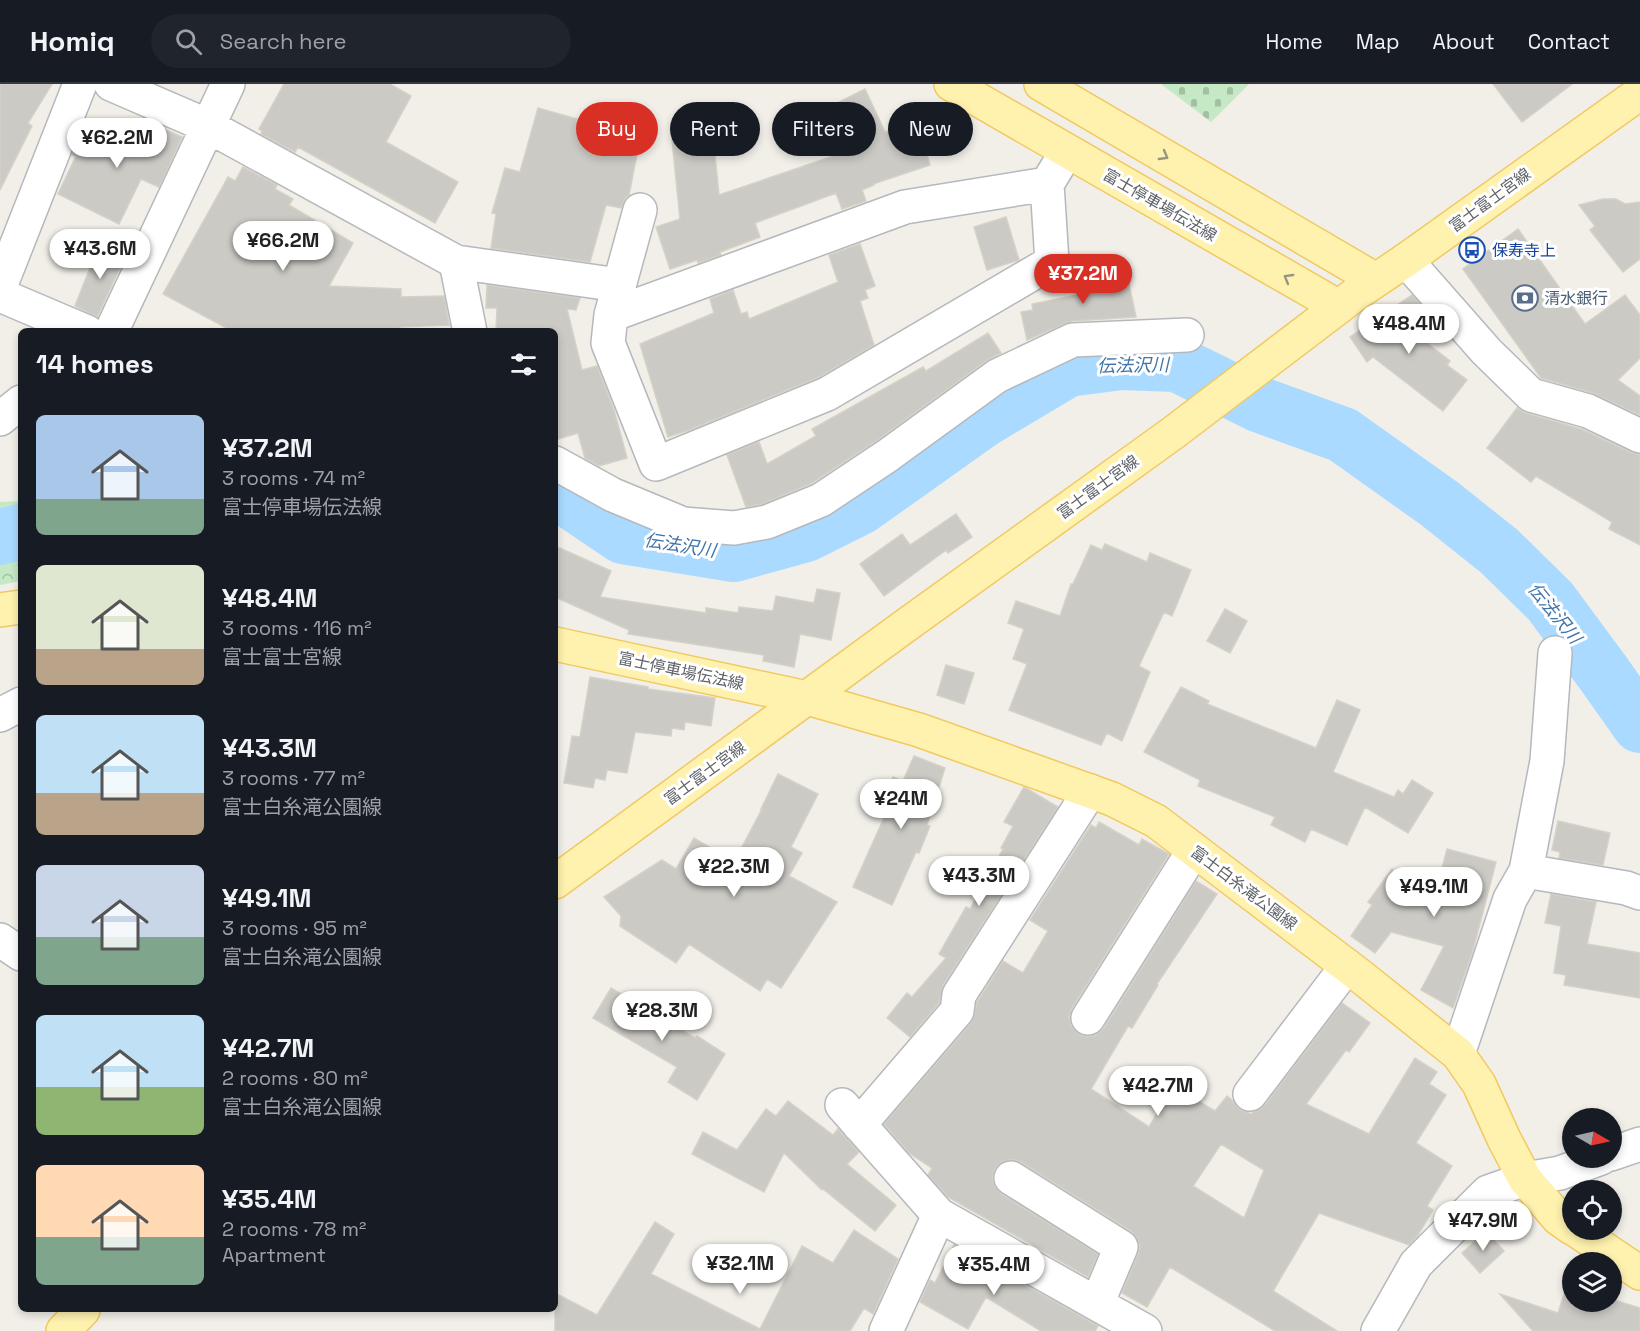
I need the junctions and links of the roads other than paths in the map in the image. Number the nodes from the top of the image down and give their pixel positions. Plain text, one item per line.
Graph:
1 (80, 84) edge
2 (111, 84) edge
3 (228, 84) edge
4 (951, 84) edge
5 (1041, 84) edge
6 (1640, 93) edge
7 (208, 126) junction
8 (1067, 152) junction
9 (1047, 183) junction
10 (640, 210) dead end
11 (1406, 260) junction
12 (456, 262) junction
13 (1376, 280) junction
14 (0, 287) edge
15 (0, 295) edge
16 (615, 300) junction
17 (1339, 307) junction
18 (78, 328) edge
19 (113, 328) edge
20 (469, 328) edge
21 (1187, 334) dead end
22 (18, 404) edge
23 (0, 419) edge
24 (1640, 436) edge
25 (558, 465) edge
26 (18, 607) edge
27 (0, 610) edge
28 (558, 645) edge
29 (1555, 653) dead end
30 (807, 698) junction
31 (18, 706) edge
32 (0, 716) edge
33 (1090, 790) junction
34 (1194, 850) junction
35 (1526, 872) junction
36 (558, 880) edge
37 (1640, 893) edge
38 (0, 939) edge
39 (18, 952) edge
40 (1347, 966) junction
41 (1088, 1018) dead end
42 (1458, 1054) junction
43 (1250, 1094) dead end
44 (1640, 1144) edge
45 (1622, 1150) edge
46 (1574, 1168) edge
47 (1011, 1178) dead end
48 (1525, 1179) junction
49 (939, 1215) junction
50 (1562, 1221) edge
51 (1590, 1240) edge
52 (1640, 1273) edge
53 (81, 1312) edge
54 (1105, 1316) edge
55 (63, 1331) edge
56 (885, 1331) edge
57 (1145, 1331) edge
58 (1378, 1331) edge

1 - 14 street
2 - 7 street
3 - 7 street
4 - 8 main road, 富士停車場伝法線
5 -> 13 main road
6 - 11 main road, 富士富士宮線
7 - 12 street
7 - 19 street
8 - 9 street
17 -> 8 main road, 富士停車場伝法線
9 - 16 street
9 - 16 street
10 - 16 street
11 - 13 main road, 富士富士宮線
11 - 24 street
12 - 16 street
12 - 20 street
13 - 17 main road, 富士富士宮線
15 - 18 street
17 - 30 main road, 富士富士宮線
21 - 25 street
22 - 23 street
26 - 27 main road
28 - 30 main road, 富士停車場伝法線
29 - 35 street
30 - 33 main road, 富士白糸滝公園線
30 - 36 main road, 富士富士宮線
31 - 32 street
33 - 34 main road, 富士白糸滝公園線
33 - 49 street
34 - 40 main road, 富士白糸滝公園線
34 - 41 street
35 - 37 street
35 - 42 street
38 - 39 street
40 - 42 main road, 富士白糸滝公園線
40 - 43 street
42 - 48 main road, 富士白糸滝公園線
44 - 45 street
46 - 48 street
47 - 54 street
48 - 50 main road, 富士白糸滝公園線
48 - 58 street
49 - 54 street
49 - 56 street
51 - 52 main road, 富士白糸滝公園線
53 - 55 main road
54 - 57 street

